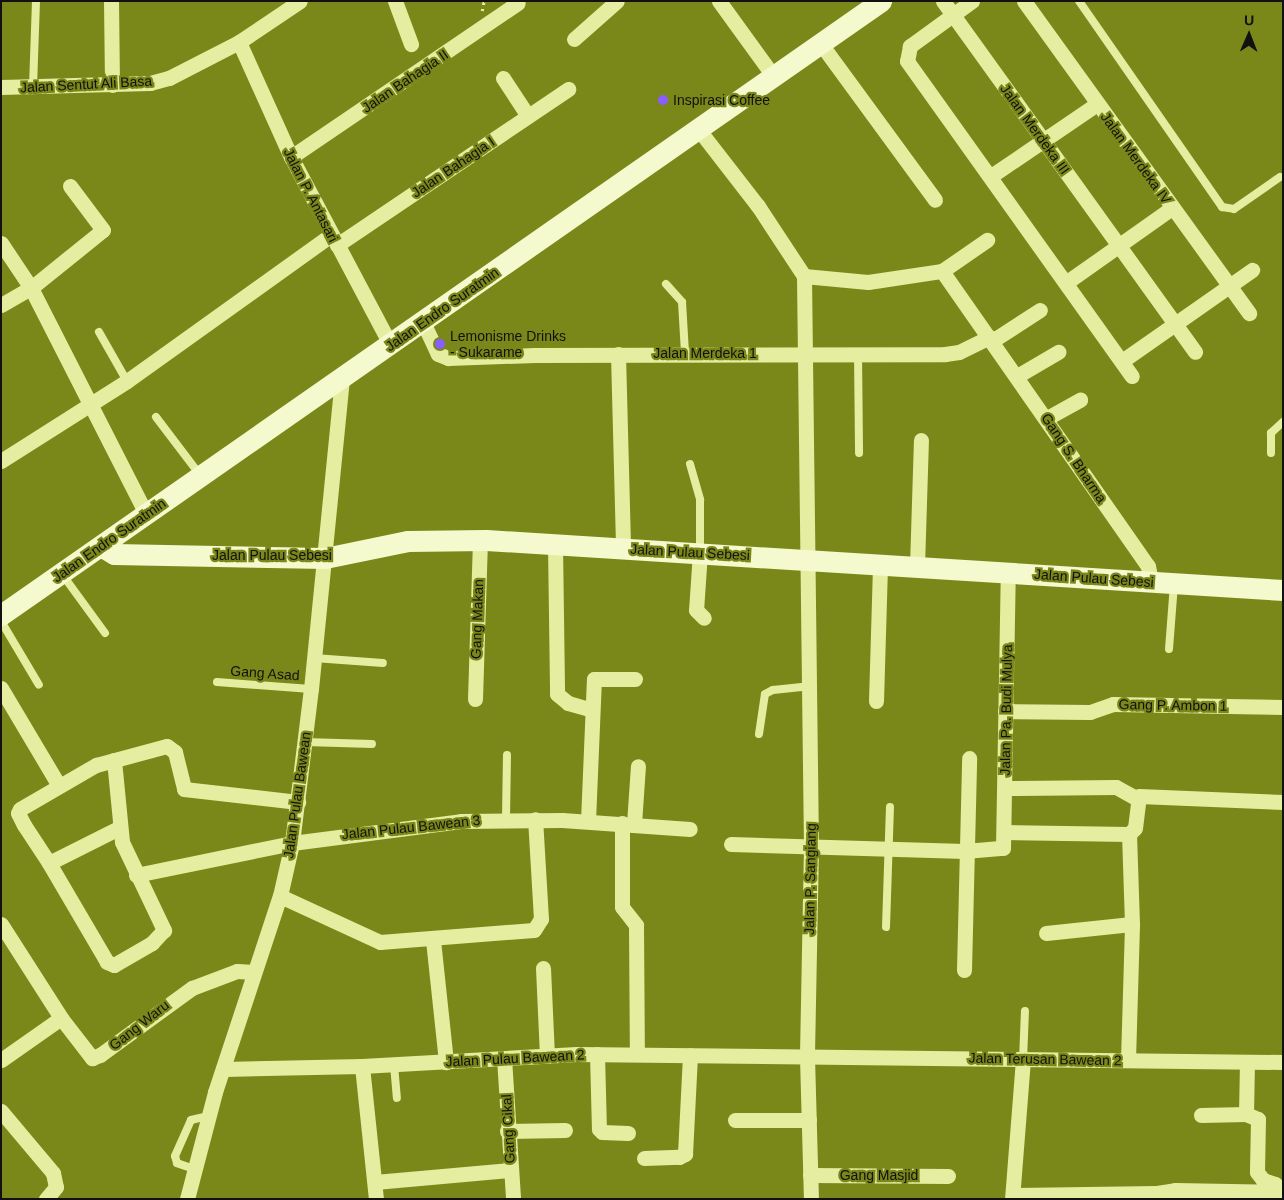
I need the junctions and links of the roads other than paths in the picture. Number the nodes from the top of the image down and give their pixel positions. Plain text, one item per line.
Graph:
1 (36, 1) edge
2 (111, 1) edge
3 (300, 1) edge
4 (395, 1) edge
5 (617, 1) edge
6 (719, 1) edge
7 (881, 1) edge
8 (972, 1) edge
9 (1024, 1) edge
10 (1078, 1) edge
11 (518, 3) dead end
12 (948, 7) edge
13 (574, 39) dead end
14 (239, 42) junction
15 (411, 44) dead end
16 (821, 44) junction
17 (774, 77) junction
18 (503, 78) dead end
19 (112, 85) junction
20 (33, 87) junction
21 (1, 88) edge
22 (568, 89) dead end
23 (1097, 104) junction
24 (528, 116) junction
25 (699, 130) junction
26 (1043, 140) junction
27 (291, 157) junction
28 (991, 176) junction
29 (1280, 177) dead end
30 (70, 186) dead end
31 (935, 200) dead end
32 (1172, 208) junction
33 (334, 240) junction
34 (987, 240) dead end
35 (1, 243) edge
36 (1119, 244) junction
37 (1252, 270) dead end
38 (942, 271) junction
39 (804, 276) junction
40 (1067, 282) junction
41 (666, 284) dead end
42 (1230, 286) junction
43 (31, 288) junction
44 (1, 305) edge
45 (1040, 310) dead end
46 (1249, 313) dead end
47 (423, 322) junction
48 (1176, 324) junction
49 (99, 332) dead end
50 (991, 339) junction
51 (390, 344) junction
52 (858, 352) junction
53 (1058, 352) dead end
54 (1195, 352) dead end
55 (685, 353) junction
56 (802, 353) junction
57 (618, 354) junction
58 (1122, 361) junction
59 (1017, 376) junction
60 (1132, 376) dead end
61 (342, 378) junction
62 (127, 381) junction
63 (1080, 400) dead end
64 (92, 404) junction
65 (156, 417) dead end
66 (1047, 418) junction
67 (1283, 422) edge
68 (921, 440) dead end
69 (858, 453) dead end
70 (1271, 453) dead end
71 (1, 461) edge
72 (690, 464) dead end
73 (201, 476) junction
74 (146, 514) junction
75 (480, 540) junction
76 (555, 544) junction
77 (100, 546) junction
78 (623, 548) junction
79 (700, 552) junction
80 (325, 558) junction
81 (805, 559) junction
82 (880, 563) junction
83 (917, 566) junction
84 (1008, 572) junction
85 (61, 573) junction
86 (1151, 582) junction
87 (1174, 584) junction
88 (1283, 590) edge
89 (1, 614) edge
90 (704, 618) dead end
91 (1, 621) edge
92 (106, 633) dead end
93 (1169, 649) dead end
94 (314, 658) junction
95 (383, 663) dead end
96 (634, 679) dead end
97 (217, 682) dead end
98 (40, 685) dead end
99 (809, 686) junction
100 (1, 688) edge
101 (311, 689) junction
102 (475, 699) dead end
103 (876, 701) dead end
104 (1283, 707) edge
105 (592, 710) junction
106 (1005, 711) junction
107 (759, 734) dead end
108 (305, 742) junction
109 (372, 744) dead end
110 (507, 755) dead end
111 (969, 758) dead end
112 (114, 760) junction
113 (638, 766) dead end
114 (58, 784) junction
115 (1005, 788) junction
116 (1136, 798) junction
117 (298, 802) junction
118 (1283, 802) edge
119 (890, 806) dead end
120 (506, 818) junction
121 (535, 819) junction
122 (588, 821) junction
123 (628, 824) junction
124 (119, 828) junction
125 (690, 829) dead end
126 (1004, 832) junction
127 (1129, 834) junction
128 (292, 843) junction
129 (731, 844) dead end
130 (811, 846) junction
131 (890, 849) junction
132 (965, 851) junction
133 (49, 863) junction
134 (136, 876) junction
135 (280, 896) junction
136 (1, 924) edge
137 (1132, 924) junction
138 (886, 926) dead end
139 (1046, 933) dead end
140 (433, 940) junction
141 (543, 968) dead end
142 (964, 970) dead end
143 (254, 972) junction
144 (1026, 1012) dead end
145 (61, 1018) junction
146 (597, 1054) junction
147 (637, 1054) junction
148 (690, 1055) junction
149 (546, 1056) junction
150 (807, 1057) junction
151 (504, 1058) junction
152 (1, 1060) edge
153 (1023, 1060) junction
154 (1128, 1060) junction
155 (446, 1062) junction
156 (1247, 1062) junction
157 (1283, 1062) edge
158 (394, 1065) junction
159 (362, 1066) junction
160 (223, 1069) junction
161 (397, 1098) dead end
162 (1, 1111) edge
163 (1246, 1114) junction
164 (1201, 1115) dead end
165 (208, 1116) junction
166 (735, 1120) dead end
167 (809, 1120) junction
168 (565, 1130) dead end
169 (507, 1131) junction
170 (628, 1133) dead end
171 (644, 1158) dead end
172 (194, 1169) junction
173 (510, 1170) junction
174 (810, 1175) junction
175 (948, 1176) dead end
176 (375, 1182) junction
177 (1278, 1196) edge
178 (1013, 1197) edge
179 (46, 1199) edge
180 (187, 1199) edge
181 (376, 1199) edge
182 (512, 1199) edge
183 (811, 1199) edge

1 - 20 lane
2 - 19 street
3 - 14 street, Jalan Sentut Ali Basa
4 - 15 street
5 - 13 street
6 - 17 street
7 - 16 street, Jalan Endro Suratmin
8 - 12 street
9 - 23 street, Jalan Merdeka IV
10 - 29 lane
11 - 27 street, Jalan Bahagia II
12 - 26 street, Jalan Merdeka III
12 - 28 street
14 - 19 street, Jalan Sentut Ali Basa
14 - 27 street, Jalan P. Antasari
16 - 17 street, Jalan Endro Suratmin
16 - 31 street
17 - 25 street, Jalan Endro Suratmin
18 - 24 street
19 - 20 street, Jalan Sentut Ali Basa
20 - 21 street, Jalan Sentut Ali Basa
22 - 24 street, Jalan Bahagia I
23 - 26 street
23 - 32 street, Jalan Merdeka IV
24 - 33 street, Jalan Bahagia I
25 - 39 street
25 - 47 street, Jalan Endro Suratmin
26 - 28 street
26 - 36 street, Jalan Merdeka III
27 - 33 street, Jalan P. Antasari
28 - 40 street
30 - 43 street
32 - 36 street
32 - 42 street, Jalan Merdeka IV
33 - 51 street, Jalan P. Antasari
33 - 62 street, Jalan Bahagia I
34 - 38 street
35 - 43 street
36 - 40 street
36 - 48 street, Jalan Merdeka III
37 - 42 street
38 - 39 street
38 - 50 street, Gang S. Bharma
39 - 56 street
40 - 58 street
41 - 55 lane
42 - 46 street, Jalan Merdeka IV
42 - 48 street
43 - 44 street
43 - 64 street
45 - 50 street, Jalan Merdeka 1
47 - 51 street, Jalan Endro Suratmin
47 - 57 street, Jalan Merdeka 1
48 - 54 street, Jalan Merdeka III
48 - 58 street
49 - 62 lane
50 - 52 street, Jalan Merdeka 1
50 - 59 street, Gang S. Bharma
51 - 61 street, Jalan Endro Suratmin
52 - 56 street, Jalan Merdeka 1
52 - 69 lane
53 - 59 street
55 - 56 street, Jalan Merdeka 1
55 - 57 street, Jalan Merdeka 1
56 - 81 street
57 - 78 street
58 - 60 street
59 - 66 street, Gang S. Bharma
61 - 73 street, Jalan Endro Suratmin
61 - 80 street, Jalan Pulau Bawean
62 - 64 street, Jalan Bahagia I
63 - 66 street
64 - 71 street, Jalan Bahagia I
64 - 74 street
65 - 73 lane
66 - 86 street, Gang S. Bharma
67 - 70 lane
68 - 83 street
72 - 79 lane
73 - 74 street, Jalan Endro Suratmin
74 - 77 street, Jalan Endro Suratmin
75 - 76 street, Jalan Pulau Sebesi
75 - 80 street, Jalan Pulau Sebesi
75 - 102 street, Gang Makan
76 - 78 street, Jalan Pulau Sebesi
76 - 105 street
77 - 80 street, Jalan Pulau Sebesi
77 - 85 street, Jalan Endro Suratmin
78 - 79 street, Jalan Pulau Sebesi
79 - 81 street, Jalan Pulau Sebesi
79 - 90 street
80 - 94 street, Jalan Pulau Bawean
81 - 82 street, Jalan Pulau Sebesi
81 - 99 street, Jalan P. Sangiang
82 - 83 street, Jalan Pulau Sebesi
82 - 103 street
83 - 84 street, Jalan Pulau Sebesi
84 - 86 street, Jalan Pulau Sebesi
84 - 106 street, Jalan Pa. Budi Mulya
85 - 89 street, Jalan Endro Suratmin
85 - 92 lane
86 - 87 street, Jalan Pulau Sebesi
87 - 88 street, Jalan Pulau Sebesi
87 - 93 lane
91 - 98 lane
94 - 95 lane
94 - 101 street, Jalan Pulau Bawean
96 - 105 street
97 - 101 lane, Gang Asad
99 - 107 lane
99 - 130 street, Jalan P. Sangiang
100 - 114 street
101 - 108 street, Jalan Pulau Bawean
104 - 106 street, Gang P. Ambon 1
105 - 122 street
106 - 115 street, Jalan Pa. Budi Mulya
108 - 109 lane
108 - 117 street, Jalan Pulau Bawean
110 - 120 lane
111 - 132 street
112 - 114 street
112 - 117 street
112 - 124 street
113 - 123 street
114 - 133 street
115 - 116 street
115 - 126 street, Jalan Pa. Budi Mulya
116 - 118 street
116 - 127 street
117 - 128 street, Jalan Pulau Bawean
119 - 131 lane
120 - 121 street, Jalan Pulau Bawean 3
120 - 128 street, Jalan Pulau Bawean 3
121 - 122 street, Jalan Pulau Bawean 3
121 - 140 street
122 - 123 street, Jalan Pulau Bawean 3
123 - 125 street, Jalan Pulau Bawean 3
123 - 147 street
124 - 133 street
124 - 134 street
126 - 127 street
126 - 132 street, Jalan Pa. Budi Mulya
127 - 137 street
128 - 134 street, Jalan Pulau Bawean 3
128 - 135 street, Jalan Pulau Bawean
129 - 130 street
130 - 131 street
130 - 150 street, Jalan P. Sangiang
131 - 132 street
131 - 138 lane
132 - 142 street
133 - 134 street
135 - 140 street
135 - 143 street, Jalan Pulau Bawean
136 - 145 street, Gang Waru
137 - 139 street
137 - 154 street
140 - 155 street
141 - 149 street
143 - 145 street, Gang Waru
143 - 160 street, Jalan Pulau Bawean
144 - 153 lane
145 - 152 street
146 - 147 street, Jalan Pulau Bawean 2
146 - 149 street, Jalan Pulau Bawean 2
146 - 170 street
147 - 148 street, Jalan Pulau Bawean 2
148 - 150 street, Jalan Pulau Bawean 2
148 - 171 street
149 - 151 street, Jalan Pulau Bawean 2
150 - 153 street, Jalan Terusan Bawean 2
150 - 167 street, Jalan P. Sangiang
151 - 155 street, Jalan Pulau Bawean 2
151 - 169 street, Gang Cikal
153 - 154 street, Jalan Terusan Bawean 2
153 - 178 street
154 - 156 street, Jalan Terusan Bawean 2
155 - 158 street, Jalan Pulau Bawean 2
156 - 157 street, Jalan Terusan Bawean 2
156 - 163 street
158 - 159 street, Jalan Pulau Bawean 2
158 - 161 lane
159 - 160 street, Jalan Pulau Bawean 2
159 - 176 street
160 - 165 street, Jalan Pulau Bawean
162 - 179 street
163 - 164 street
163 - 177 street
165 - 172 street, Jalan Pulau Bawean
165 - 172 lane
166 - 167 street
167 - 174 street, Jalan P. Sangiang
168 - 169 street
169 - 173 street, Gang Cikal
172 - 180 street, Jalan Pulau Bawean
173 - 176 street
173 - 182 street, Gang Cikal
174 - 175 street, Gang Masjid
174 - 183 street, Jalan P. Sangiang
176 - 181 street
177 - 178 street

